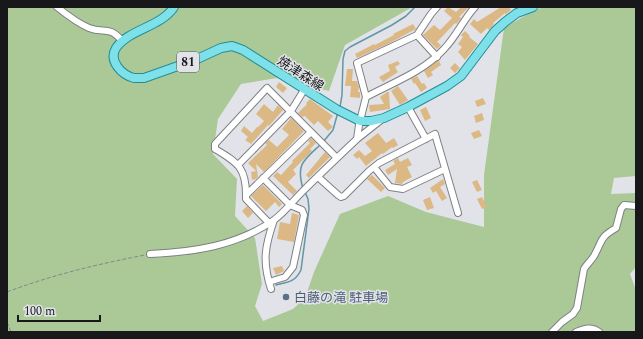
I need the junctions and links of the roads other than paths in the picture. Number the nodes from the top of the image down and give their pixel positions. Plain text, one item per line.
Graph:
1 (57, 7) edge
2 (174, 7) edge
3 (437, 7) edge
4 (475, 7) edge
5 (533, 7) edge
6 (417, 35) junction
7 (122, 41) junction
8 (437, 57) junction
9 (304, 90) junction
10 (366, 97) junction
11 (408, 107) junction
12 (291, 111) junction
13 (384, 118) junction
14 (360, 121) junction
15 (311, 132) junction
16 (357, 139) junction
17 (426, 139) junction
18 (337, 158) junction
19 (238, 165) junction
20 (374, 168) junction
21 (445, 169) junction
22 (318, 177) junction
23 (263, 178) junction
24 (246, 195) junction
25 (290, 205) junction
26 (636, 206) edge
27 (458, 213) dead end
28 (272, 221) junction
29 (150, 254) road end
30 (269, 282) junction
31 (271, 289) dead end
32 (552, 332) edge
33 (576, 332) edge
34 (599, 332) edge

1 - 7 street
2 - 7 main road
3 - 6 street
4 - 8 street
5 - 11 main road
6 - 8 street
6 - 10 street
7 - 9 main road, 焼津森線 / 81
8 - 10 street
9 - 12 street
9 - 14 main road, 焼津森線 / 81
10 - 14 street
11 - 13 main road
11 - 17 street
12 - 15 street
12 - 19 street
12 - 19 street
13 - 14 main road
13 - 16 street
14 - 16 street
15 - 18 street
15 - 23 street
16 - 18 street
17 - 20 street
17 - 21 street
18 - 22 street
19 - 24 street
20 - 21 street
20 - 22 street
21 - 27 street
22 - 25 street
23 - 24 street
23 - 25 street
24 - 28 street
25 - 28 street
25 - 30 street
26 - 32 street
28 - 29 street
28 - 30 street
30 - 31 street
33 - 34 street

